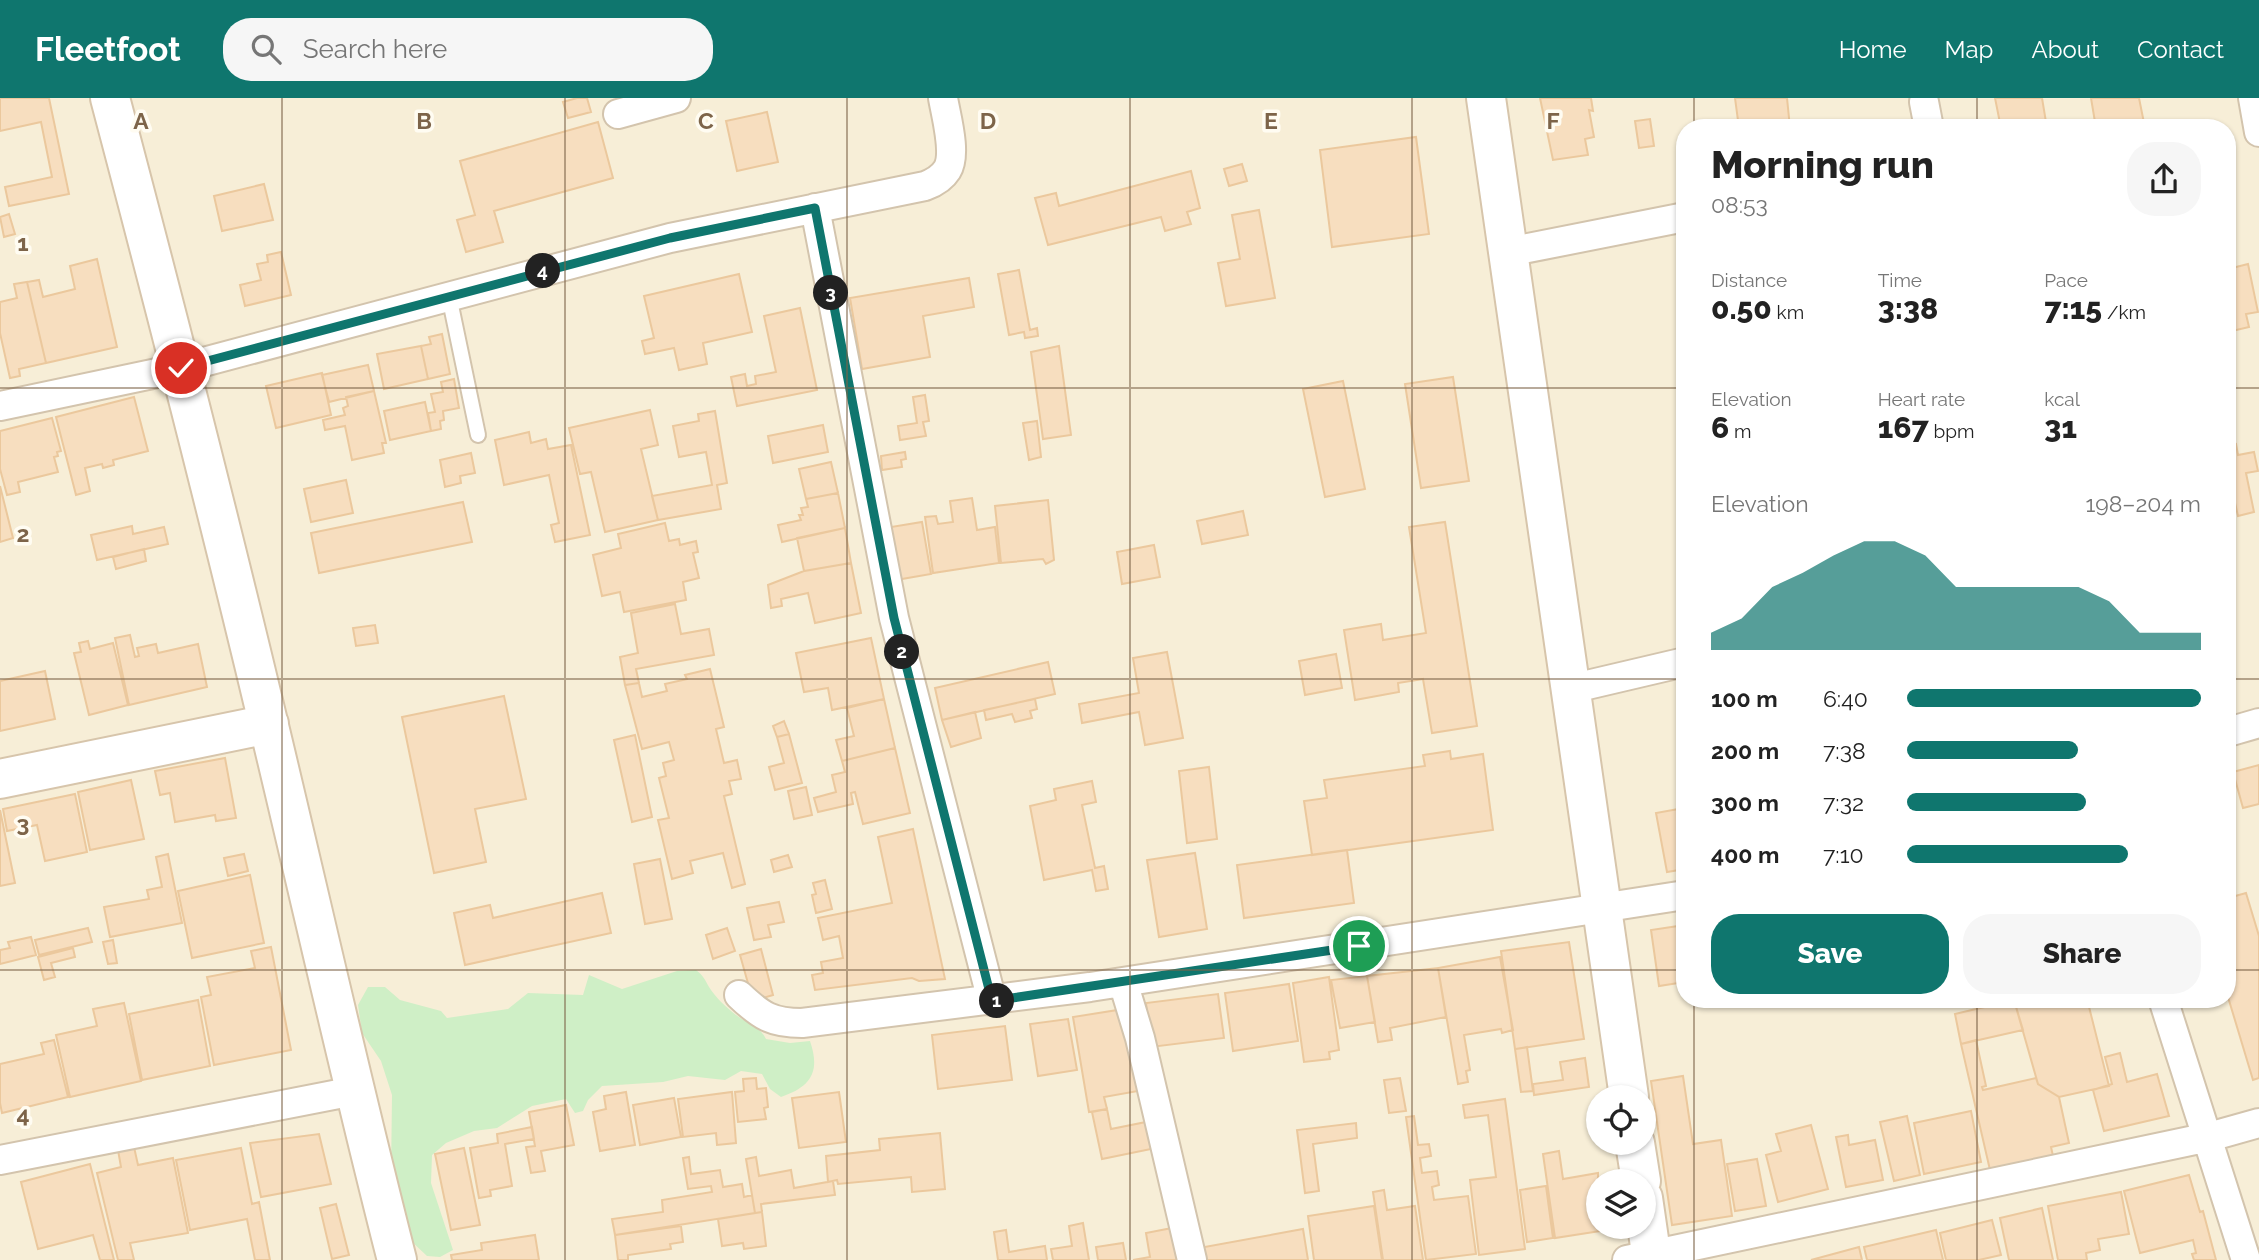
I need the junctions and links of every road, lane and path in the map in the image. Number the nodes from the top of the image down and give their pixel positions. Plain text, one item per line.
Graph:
1 (110, 98) edge
2 (676, 98) edge
3 (943, 98) edge
4 (1486, 98) edge
5 (2253, 98) edge
6 (618, 114) dead end
7 (2259, 132) edge
8 (815, 208) junction
9 (1676, 219) edge
10 (1508, 252) junction
11 (449, 296) junction
12 (181, 368) junction
13 (0, 406) edge
14 (478, 435) dead end
15 (1676, 664) edge
16 (1570, 689) junction
17 (2259, 723) edge
18 (268, 724) junction
19 (2236, 730) edge
20 (0, 779) edge
21 (1676, 896) edge
22 (1602, 907) junction
23 (1123, 982) junction
24 (739, 995) dead end
25 (992, 1001) junction
26 (2166, 1008) edge
27 (1627, 1085) edge
28 (354, 1091) junction
29 (2259, 1123) edge
30 (2208, 1137) junction
31 (0, 1160) edge
32 (1643, 1239) edge
33 (1643, 1259) edge
34 (397, 1260) edge
35 (1192, 1260) edge
36 (2246, 1260) edge

1 - 12 street
2 - 6 street
3 - 8 street
4 - 10 street
5 - 7 street
8 - 11 street
8 - 25 street
9 - 10 street
10 - 16 street
11 - 12 street
11 - 14 lane
12 - 13 street
12 - 18 street
15 - 16 street
16 - 22 street
17 - 19 street
18 - 20 street
18 - 28 street
21 - 22 street
22 - 23 street
22 - 27 street
23 - 25 street
23 - 35 street
24 - 25 street
26 - 30 street
28 - 31 street
28 - 34 street
29 - 30 street
30 - 33 street
30 - 36 street
32 - 33 street

